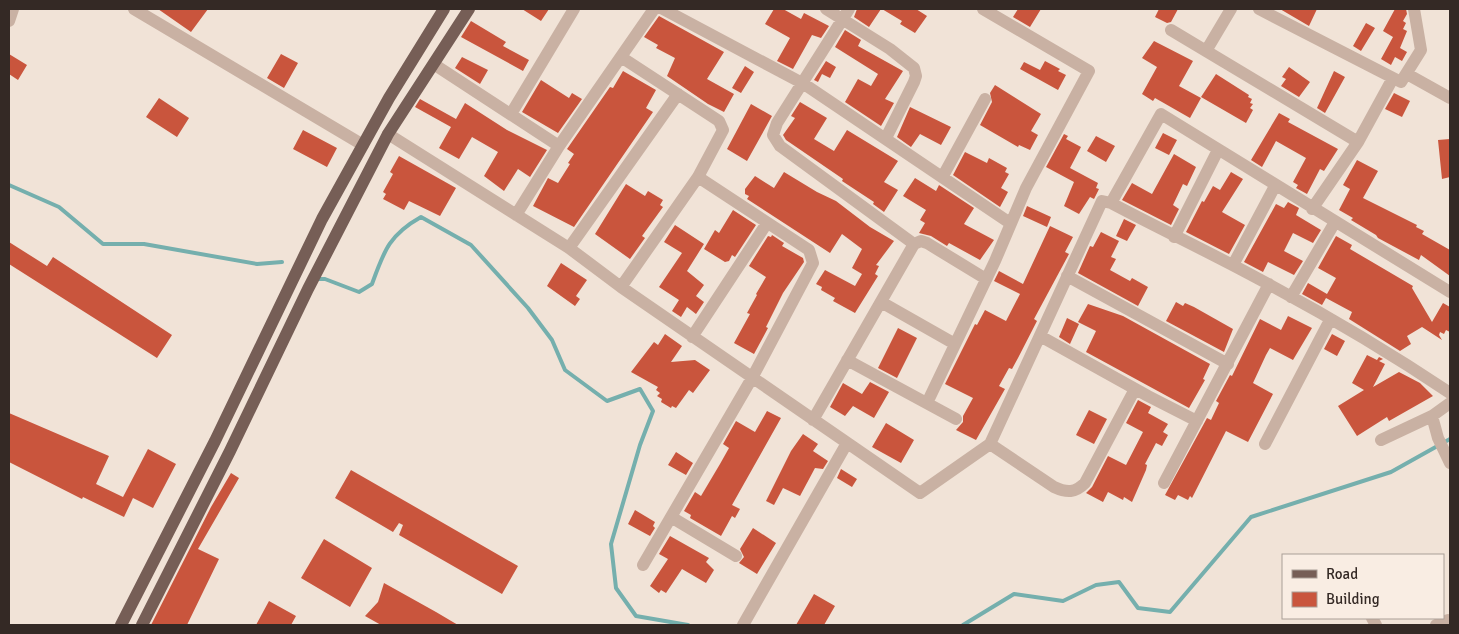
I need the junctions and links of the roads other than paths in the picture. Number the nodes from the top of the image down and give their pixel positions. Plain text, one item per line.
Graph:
1 (14, 9) edge
2 (134, 9) edge
3 (444, 9) edge
4 (469, 9) edge
5 (574, 9) edge
6 (654, 9) edge
7 (663, 9) edge
8 (826, 9) edge
9 (983, 9) edge
10 (1231, 9) edge
11 (1259, 9) edge
12 (1414, 9) edge
13 (846, 14) edge
14 (9, 21) edge
15 (1171, 30) dead end
16 (1206, 51) junction
17 (621, 57) junction
18 (435, 65) junction
19 (1407, 74) junction
20 (1393, 78) junction
21 (804, 84) junction
22 (678, 94) junction
23 (1450, 98) edge
24 (985, 99) dead end
25 (511, 114) junction
26 (388, 134) junction
27 (886, 138) junction
28 (1358, 142) junction
29 (363, 145) junction
30 (559, 146) junction
31 (1218, 150) junction
32 (943, 176) junction
33 (698, 177) junction
34 (1274, 186) junction
35 (1112, 203) junction
36 (1312, 209) junction
37 (516, 215) junction
38 (767, 222) junction
39 (1334, 222) junction
40 (1010, 223) junction
41 (1174, 238) junction
42 (914, 244) junction
43 (569, 248) junction
44 (300, 263) junction
45 (1233, 265) junction
46 (318, 270) junction
47 (1068, 276) junction
48 (986, 279) junction
49 (1269, 284) junction
50 (621, 287) junction
51 (1450, 292) edge
52 (1291, 297) junction
53 (881, 302) junction
54 (1330, 320) junction
55 (692, 336) junction
56 (1040, 336) junction
57 (955, 344) junction
58 (847, 360) junction
59 (1228, 364) junction
60 (752, 378) junction
61 (1135, 389) junction
62 (1450, 394) edge
63 (927, 403) junction
64 (1450, 403) edge
65 (1432, 416) junction
66 (956, 419) dead end
67 (813, 420) junction
68 (1198, 421) junction
69 (1381, 440) dead end
70 (847, 443) junction
71 (990, 444) junction
72 (1265, 444) dead end
73 (1450, 463) edge
74 (1164, 483) dead end
75 (671, 517) junction
76 (736, 556) dead end
77 (643, 565) dead end
78 (121, 625) edge
79 (142, 625) edge
80 (743, 625) edge

1 - 14 street
2 - 29 street
3 - 29 main road
4 - 18 main road
5 - 25 street
6 - 17 street
7 - 21 street
8 - 13 street
9 - 40 street
10 - 16 street
11 - 20 street
12 - 19 street
13 - 21 street
13 - 27 street
15 - 16 street
16 - 28 street
17 - 22 street
17 - 30 street
18 - 25 street
18 - 26 main road
19 - 20 street
19 - 23 street
20 - 28 street
21 - 27 street
21 - 42 street
22 - 33 street
22 - 43 street
24 - 32 street
25 - 30 street
26 - 37 street
26 - 46 main road
27 - 32 street
28 - 36 street
29 - 44 main road
30 - 37 street
31 - 34 street
31 - 35 street
31 - 41 street
32 - 40 street
33 - 38 street
33 - 50 street
34 - 36 street
34 - 45 street
35 - 41 street
35 - 47 street
36 - 39 street
37 - 43 street
38 - 55 street
38 - 60 street
39 - 51 street
39 - 52 street
40 - 48 street
41 - 45 street
42 - 48 street
42 - 53 street
43 - 50 street
44 - 46 main road
44 - 78 main road
45 - 49 street
46 - 79 main road
47 - 56 street
47 - 59 street
48 - 57 street
49 - 52 street
49 - 59 street
50 - 55 street
52 - 54 street
53 - 57 street
53 - 58 street
54 - 62 street
54 - 72 street
55 - 60 street
56 - 61 street
56 - 71 street
57 - 63 street
58 - 63 street
58 - 67 street
59 - 68 street
60 - 67 street
60 - 75 street
61 - 68 street
61 - 71 street
63 - 66 street
64 - 65 street
65 - 69 street
65 - 73 street
67 - 70 street
68 - 74 street
70 - 71 street
70 - 80 street
75 - 76 street
75 - 77 street

